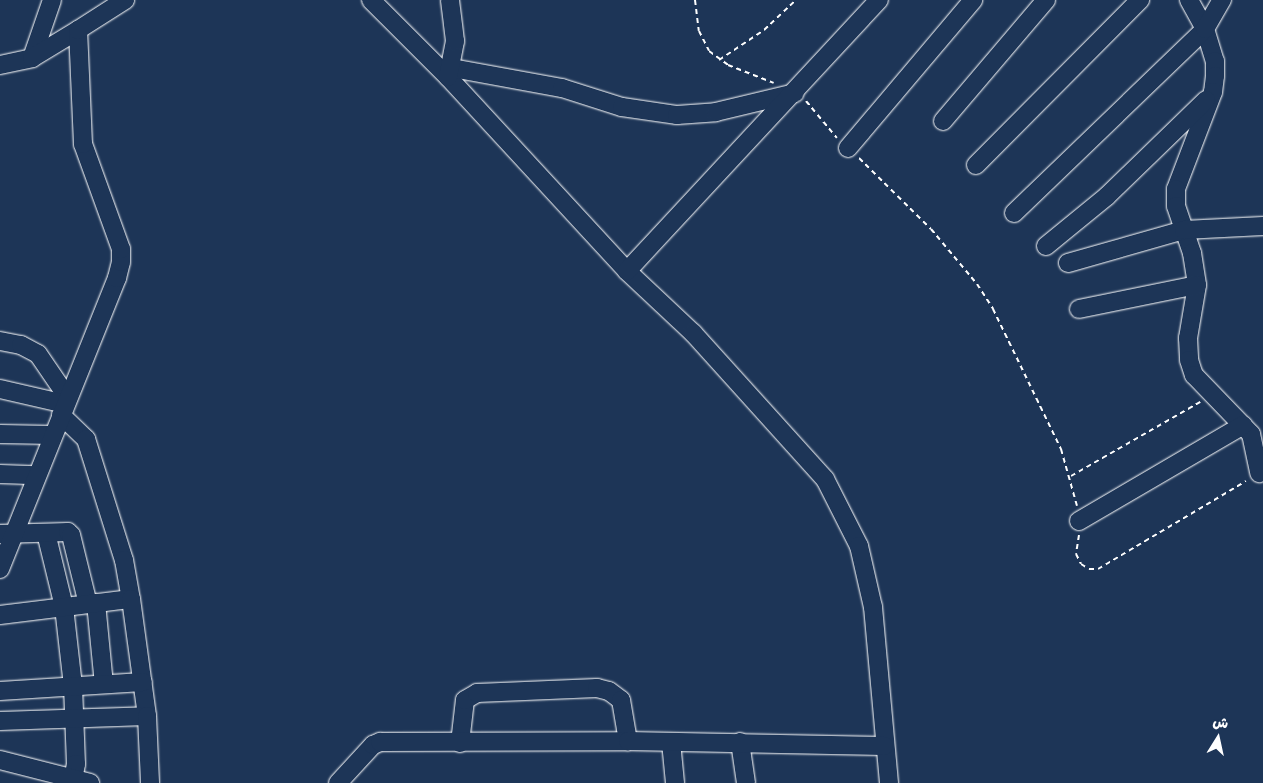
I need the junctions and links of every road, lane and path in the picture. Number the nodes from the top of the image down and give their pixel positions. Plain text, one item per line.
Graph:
1 (52, 0) edge
2 (126, 0) edge
3 (371, 0) edge
4 (450, 0) edge
5 (695, 0) edge
6 (796, 0) edge
7 (879, 0) edge
8 (973, 0) edge
9 (1046, 0) edge
10 (1140, 0) edge
11 (1189, 0) edge
12 (1222, 0) edge
13 (1204, 29) junction
14 (78, 30) junction
15 (32, 58) junction
16 (719, 60) junction
17 (0, 65) edge
18 (450, 73) junction
19 (1213, 92) junction
20 (796, 93) junction
21 (943, 121) dead end
22 (848, 148) junction
23 (976, 165) dead end
24 (1014, 213) dead end
25 (1263, 226) edge
26 (1184, 230) junction
27 (1046, 246) dead end
28 (1068, 263) dead end
29 (627, 271) junction
30 (1198, 284) junction
31 (1079, 309) dead end
32 (0, 341) edge
33 (0, 389) edge
34 (1213, 395) junction
35 (65, 406) junction
36 (1243, 425) junction
37 (0, 434) edge
38 (52, 435) junction
39 (1259, 473) joint
40 (0, 474) edge
41 (36, 475) junction
42 (1071, 476) junction
43 (1079, 521) junction
44 (46, 533) junction
45 (7, 534) edge
46 (0, 569) edge
47 (131, 599) junction
48 (92, 604) junction
49 (64, 607) junction
50 (0, 615) edge
51 (143, 682) junction
52 (104, 684) junction
53 (73, 686) junction
54 (0, 691) edge
55 (148, 716) junction
56 (74, 720) junction
57 (0, 721) edge
58 (628, 741) junction
59 (671, 742) junction
60 (740, 742) junction
61 (460, 743) junction
62 (884, 746) junction
63 (0, 760) edge
64 (73, 779) junction
65 (90, 783) edge
66 (150, 783) edge
67 (338, 783) edge
68 (675, 783) edge
69 (746, 783) edge
70 (889, 783) edge

1 - 15 street
2 - 14 street
3 - 18 street
4 - 18 street
5 - 16 path
6 - 16 path
7 - 20 street
8 - 22 street
9 - 21 street
10 - 23 street
11 - 13 street
12 - 13 street
13 - 19 street
13 - 24 street
14 - 15 street
14 - 35 street
15 - 17 street
16 - 20 path
18 - 20 street
18 - 29 street
19 - 26 street
19 - 27 street
20 - 22 path
20 - 29 street
22 - 42 path
25 - 26 street
26 - 28 street
26 - 30 street
29 - 62 street
30 - 31 street
30 - 34 street
32 - 35 street
33 - 35 street
34 - 36 street
34 - 42 path
35 - 38 street
35 - 47 street
36 - 39 street
36 - 43 street
37 - 38 street
38 - 41 street
39 - 43 path
40 - 41 street
41 - 45 street
42 - 43 path
44 - 45 street
44 - 48 street
44 - 49 street
45 - 46 street
47 - 48 street
47 - 51 street
48 - 49 street
48 - 52 street
49 - 50 street
49 - 53 street
51 - 52 street
51 - 55 street
52 - 53 street
53 - 54 street
53 - 56 street
55 - 56 street
55 - 66 street
56 - 57 street
56 - 64 street
58 - 59 street
58 - 61 street
58 - 61 street
59 - 60 street
59 - 68 street
60 - 62 street
60 - 69 street
61 - 67 street
62 - 70 street
63 - 64 street
64 - 65 street

